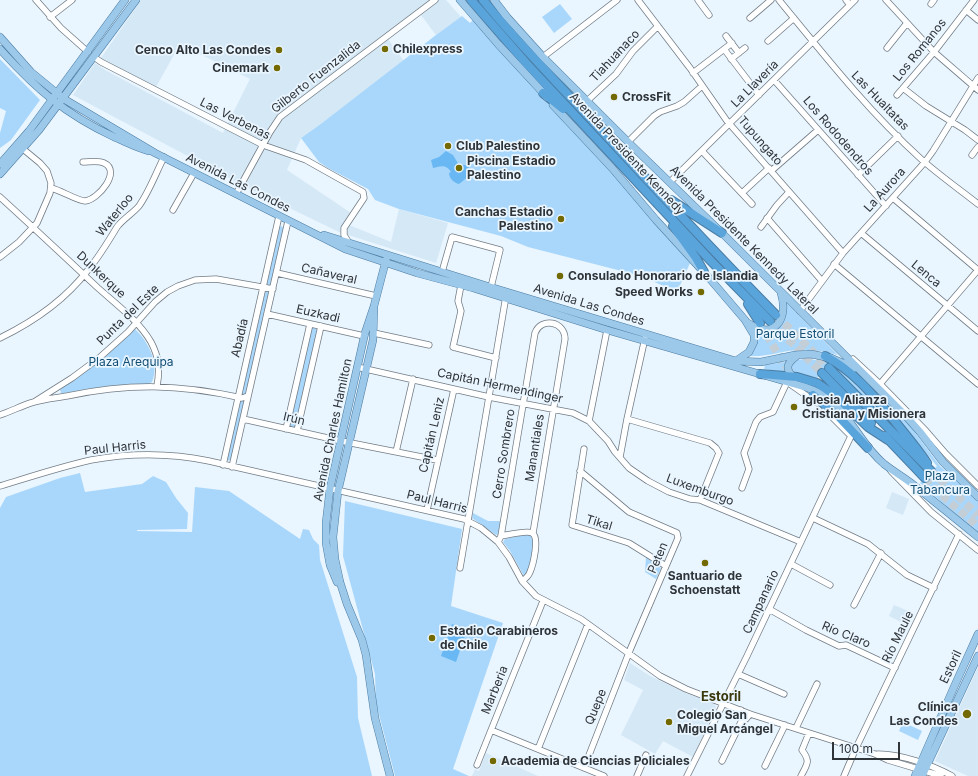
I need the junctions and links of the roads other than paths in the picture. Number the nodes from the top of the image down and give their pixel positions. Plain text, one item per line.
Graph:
1 (36, 0) edge
2 (72, 0) edge
3 (126, 0) edge
4 (136, 0) edge
5 (435, 0) edge
6 (460, 0) edge
7 (470, 0) edge
8 (483, 0) edge
9 (494, 0) edge
10 (617, 0) edge
11 (638, 0) edge
12 (698, 0) edge
13 (771, 0) edge
14 (779, 0) edge
15 (855, 0) edge
16 (886, 0) edge
17 (974, 0) edge
18 (848, 2) edge
19 (128, 10) junction
20 (966, 10) junction
21 (709, 15) dead end
22 (50, 17) junction
23 (750, 18) dead end
24 (794, 18) junction
25 (978, 20) edge
26 (907, 23) junction
27 (658, 26) junction
28 (726, 36) dead end
29 (0, 37) edge
30 (768, 41) dead end
31 (813, 42) junction
32 (732, 43) junction
33 (745, 48) dead end
34 (887, 48) dead end
35 (0, 49) edge
36 (724, 50) junction
37 (88, 52) junction
38 (934, 52) junction
39 (740, 53) junction
40 (94, 57) junction
41 (543, 57) junction
42 (731, 59) junction
43 (693, 73) junction
44 (978, 78) edge
45 (774, 80) junction
46 (702, 86) junction
47 (972, 86) junction
48 (903, 88) junction
49 (978, 90) edge
50 (543, 93) junction
51 (57, 94) junction
52 (759, 95) junction
53 (897, 95) dead end
54 (64, 99) junction
55 (52, 100) junction
56 (587, 101) junction
57 (58, 105) junction
58 (951, 122) junction
59 (730, 124) junction
60 (588, 128) junction
61 (818, 130) junction
62 (898, 136) junction
63 (978, 140) edge
64 (628, 142) junction
65 (263, 146) junction
66 (978, 147) edge
67 (23, 149) junction
68 (702, 151) junction
69 (155, 152) junction
70 (972, 155) dead end
71 (164, 157) junction
72 (83, 162) dead end
73 (924, 162) junction
74 (0, 164) edge
75 (770, 169) junction
76 (194, 173) junction
77 (0, 174) edge
78 (858, 175) junction
79 (670, 182) junction
80 (51, 188) junction
81 (658, 192) junction
82 (789, 192) junction
83 (742, 193) junction
84 (236, 194) junction
85 (0, 197) edge
86 (893, 198) junction
87 (752, 204) dead end
88 (978, 204) edge
89 (886, 206) junction
90 (173, 210) dead end
91 (663, 210) junction
92 (279, 216) junction
93 (767, 218) junction
94 (288, 221) junction
95 (33, 227) junction
96 (761, 227) dead end
97 (312, 232) junction
98 (722, 232) junction
99 (861, 233) junction
100 (349, 243) junction
101 (844, 253) junction
102 (387, 254) junction
103 (0, 257) edge
104 (385, 263) junction
105 (834, 264) junction
106 (978, 270) edge
107 (442, 272) junction
108 (704, 272) junction
109 (276, 273) junction
110 (84, 275) junction
111 (822, 281) junction
112 (461, 285) junction
113 (491, 287) junction
114 (736, 287) junction
115 (263, 288) junction
116 (273, 289) junction
117 (781, 291) junction
118 (506, 295) junction
119 (376, 296) junction
120 (374, 306) junction
121 (947, 306) junction
122 (800, 311) junction
123 (267, 314) junction
124 (557, 315) junction
125 (745, 320) junction
126 (760, 323) tunnel mouth
127 (136, 324) junction
128 (310, 324) junction
129 (555, 324) junction
130 (321, 326) junction
131 (607, 330) junction
132 (978, 332) edge
133 (374, 333) junction
134 (365, 335) junction
135 (921, 336) junction
136 (645, 337) junction
137 (0, 338) edge
138 (429, 345) dead end
139 (838, 348) junction
140 (800, 354) junction
141 (825, 356) junction
142 (496, 358) junction
143 (736, 361) junction
144 (357, 367) junction
145 (366, 368) junction
146 (860, 372) junction
147 (760, 374) joint
148 (413, 379) junction
149 (789, 379) junction
150 (977, 382) edge
151 (880, 384) junction
152 (157, 386) junction
153 (454, 389) junction
154 (813, 394) dead end
155 (248, 396) junction
156 (238, 397) junction
157 (489, 397) junction
158 (34, 402) junction
159 (524, 403) junction
160 (553, 409) junction
161 (0, 415) edge
162 (243, 419) junction
163 (627, 419) junction
164 (590, 421) junction
165 (286, 429) junction
166 (297, 431) junction
167 (852, 436) junction
168 (888, 440) junction
169 (341, 441) junction
170 (350, 442) junction
171 (868, 448) junction
172 (584, 449) dead end
173 (396, 452) junction
174 (620, 457) junction
175 (438, 460) junction
176 (884, 464) junction
177 (223, 465) junction
178 (232, 467) junction
179 (580, 471) junction
180 (924, 478) tunnel mouth
181 (0, 486) edge
182 (978, 486) edge
183 (330, 488) junction
184 (742, 488) dead end
185 (338, 491) junction
186 (978, 497) edge
187 (700, 500) junction
188 (427, 510) junction
189 (813, 518) junction
190 (468, 521) junction
191 (532, 533) junction
192 (959, 534) junction
193 (501, 536) junction
194 (978, 537) edge
195 (498, 542) junction
196 (801, 542) junction
197 (978, 550) edge
198 (880, 553) junction
199 (791, 564) junction
200 (666, 566) junction
201 (460, 568) dead end
202 (522, 582) junction
203 (830, 585) dead end
204 (934, 588) junction
205 (543, 601) junction
206 (347, 604) junction
207 (854, 605) dead end
208 (769, 609) junction
209 (588, 624) junction
210 (978, 634) edge
211 (628, 655) junction
212 (978, 656) edge
213 (895, 668) junction
214 (738, 674) junction
215 (817, 684) dead end
216 (784, 694) dead end
217 (723, 703) junction
218 (741, 710) junction
219 (750, 714) junction
220 (742, 720) junction
221 (785, 725) junction
222 (796, 728) junction
223 (491, 730) junction
224 (809, 733) junction
225 (856, 748) junction
226 (538, 749) junction
227 (646, 755) dead end
228 (722, 761) dead end
229 (478, 765) dead end
230 (765, 766) dead end
231 (584, 768) junction
232 (923, 769) edge
233 (390, 776) edge
234 (604, 776) edge
235 (637, 776) edge
236 (687, 776) edge
237 (801, 776) edge
238 (844, 776) edge
239 (915, 776) edge
240 (941, 776) edge
241 (952, 776) edge

1 - 22 street
2 - 22 street
3 - 19 main road
3 - 37 main road
4 - 19 main road
5 - 65 street, Gilberto Fuenzalida
6 - 50 main road
7 - 60 highway, Avenida Presidente Kennedy
8 - 81 highway, Avenida Presidente Kennedy
9 - 41 main road, Avenida Presidente Kennedy Lateral
10 - 41 street
11 - 27 street, Tupungato
12 - 21 street
13 - 23 street
14 - 24 street, Las Hualtatas
15 - 18 street, La Llavería
16 - 26 street
17 - 20 street, Los Romanos
18 - 31 street, La Llavería
19 - 40 main road
20 - 25 street
20 - 38 street, Los Romanos
22 - 37 street
24 - 30 street
24 - 31 street, Las Hualtatas
26 - 34 street
26 - 38 street
27 - 43 street, Tupungato
27 - 56 street, Tiahuanaco
28 - 32 street
29 - 51 main road, Avenida Las Condes
31 - 45 street, La Llavería
31 - 62 street, Las Hualtatas
32 - 36 street
32 - 39 street
33 - 39 street
35 - 55 main road, Avenida Las Condes
36 - 42 street
36 - 43 street
37 - 51 main road
38 - 47 street
38 - 48 street, Los Romanos
39 - 42 street
40 - 54 main road
40 - 65 street, Las Verbenas
41 - 56 main road, Avenida Presidente Kennedy Lateral
42 - 52 street
43 - 46 street, Tupungato
44 - 47 street, La Aurora
45 - 52 street, La Llavería
45 - 61 street, Los Rododendros
46 - 59 street, Tupungato
46 - 64 street
47 - 49 street
47 - 58 street, La Aurora
48 - 53 street, Los Romanos
48 - 58 street
50 - 60 highway
50 - 108 main road
51 - 54 main road, Avenida Las Condes
51 - 55 main road
52 - 59 street, La Llavería
54 - 57 main road
54 - 69 main road, Avenida Las Condes
55 - 57 main road, Avenida Las Condes
55 - 74 main road
56 - 64 main road, Avenida Presidente Kennedy Lateral
57 - 67 main road
57 - 69 main road, Avenida Las Condes
58 - 63 street
58 - 73 street, La Aurora
59 - 68 street, La Llavería
59 - 75 street, Tupungato
60 - 91 highway, Avenida Presidente Kennedy
61 - 75 street
61 - 78 street, Los Rododendros
62 - 73 street, Las Hualtatas
62 - 78 street
64 - 79 main road, Avenida Presidente Kennedy Lateral
65 - 84 street, Gilberto Fuenzalida
65 - 100 street, Las Verbenas
66 - 70 street
67 - 77 main road
67 - 80 street
68 - 79 street, La Llavería
68 - 83 street
69 - 71 main road, Avenida Las Condes
71 - 76 main road, Avenida Las Condes
71 - 110 street, Waterloo
72 - 80 street
73 - 86 street, La Aurora
73 - 88 street, Las Hualtatas
75 - 82 street, Tupungato
75 - 83 street
76 - 84 main road, Avenida Las Condes
76 - 90 street
78 - 89 street, Los Rododendros
79 - 98 main road, Avenida Presidente Kennedy Lateral
80 - 95 street
81 - 98 highway
81 - 114 highway, Avenida Presidente Kennedy
82 - 93 street
82 - 101 street, Tupungato
83 - 87 street
84 - 92 main road, Avenida Las Condes
85 - 95 street, Dunkerque
86 - 89 street, La Aurora
86 - 106 street
89 - 99 street, La Aurora
91 - 108 highway
91 - 114 highway, Avenida Presidente Kennedy
92 - 94 main road, Avenida Las Condes
92 - 115 street, Abadía
93 - 96 street
93 - 111 street
94 - 97 main road, Avenida Las Condes
94 - 109 street, Abadía
95 - 103 street
95 - 110 street, Dunkerque
97 - 100 main road, Avenida Las Condes
97 - 104 main road, Avenida Las Condes
98 - 117 main road, Avenida Presidente Kennedy Lateral
99 - 101 street, La Aurora
99 - 121 street, Lenca
100 - 102 main road, Avenida Las Condes
101 - 105 street, La Aurora
102 - 104 main road, Avenida Charles Hamilton
102 - 107 main road, Avenida Las Condes
104 - 112 main road, Avenida Las Condes
104 - 119 main road, Avenida Charles Hamilton
105 - 111 street, La Aurora
105 - 135 street
106 - 121 street
107 - 113 main road, Avenida Las Condes
107 - 113 street
108 - 125 main road
109 - 116 street, Abadía
109 - 119 street, Cañaveral
110 - 127 street, Dunkerque
110 - 137 street, Waterloo
111 - 122 street, La Aurora
112 - 118 main road, Avenida Las Condes
112 - 142 street
113 - 118 main road, Avenida Las Condes
114 - 126 highway
115 - 116 street, Punta del Este
115 - 127 street, Punta del Este
115 - 156 street, Abadía
116 - 123 street, Abadía
117 - 122 main road, Avenida Presidente Kennedy Lateral
117 - 125 main road
118 - 124 main road, Avenida Las Condes
118 - 136 main road, Avenida Las Condes
118 - 142 street
119 - 120 main road, Avenida Charles Hamilton
120 - 133 main road, Avenida Charles Hamilton
120 - 134 main road, Avenida Charles Hamilton
121 - 132 street, Lenca
121 - 135 street
122 - 139 main road, Avenida Presidente Kennedy Lateral
123 - 128 street, Euzkadi
123 - 155 street, Abadía
124 - 129 street
124 - 131 main road, Avenida Las Condes
125 - 143 main road
127 - 152 street, Dunkerque
127 - 158 street, Punta del Este
128 - 130 street, Euzkadi
128 - 165 street
129 - 159 street, Cerro Sombrero
129 - 160 street, Manantiales
130 - 134 street, Euzkadi
130 - 166 street
131 - 136 main road, Avenida Las Condes
131 - 164 street
133 - 134 main road
133 - 138 street
133 - 145 main road, Avenida Charles Hamilton
134 - 144 main road, Avenida Charles Hamilton
135 - 150 street
135 - 151 street
136 - 143 main road, Avenida Las Condes
136 - 147 main road, Avenida Las Condes
136 - 163 street
139 - 146 main road, Avenida Presidente Kennedy Lateral
139 - 151 street
140 - 141 main road, Avenida Las Condes
140 - 143 main road, Avenida Las Condes
140 - 149 main road
141 - 146 main road, Avenida Las Condes
141 - 168 highway
142 - 157 street
144 - 145 street, Capitán Hermendinger
144 - 169 main road, Avenida Charles Hamilton
145 - 148 street, Capitán Hermendinger
145 - 170 main road, Avenida Charles Hamilton
146 - 186 main road, Avenida Presidente Kennedy Lateral
147 - 149 highway
148 - 153 street, Capitán Hermendinger
148 - 173 street
149 - 167 street
149 - 168 highway
149 - 171 main road
149 - 184 street
151 - 182 street
152 - 156 street
152 - 158 street
153 - 157 street, Capitán Hermendinger
153 - 175 street, Capitán Leniz
154 - 171 highway
155 - 156 street
155 - 162 street, Abadía
156 - 177 street, Abadía
157 - 159 street, Capitán Hermendinger
157 - 190 street
158 - 161 street
159 - 160 street, Capitán Hermendinger
159 - 193 street, Cerro Sombrero
160 - 164 street, Capitán Hermendinger
160 - 191 street, Manantiales
162 - 165 street, Irún
162 - 178 street, Abadía
163 - 174 street
163 - 187 street
164 - 174 street, Capitán Hermendinger
165 - 166 street, Irún
166 - 169 street, Irún
167 - 171 street
167 - 189 street, Campanario
168 - 180 highway
169 - 170 street, Irún
169 - 183 main road, Avenida Charles Hamilton
170 - 173 street, Irún
170 - 185 main road, Avenida Charles Hamilton
171 - 176 main road
172 - 179 street, Tikal
173 - 175 street, Irún
174 - 187 street, Luxemburgo
175 - 188 street, Capitán Leniz
176 - 192 street
176 - 194 main road
177 - 178 street, Paul Harris
177 - 181 street, Paul Harris
178 - 183 street, Paul Harris
179 - 200 street, Peten
179 - 200 street, Tikal
183 - 185 street, Paul Harris
183 - 206 main road, Avenida Charles Hamilton
185 - 188 street, Paul Harris
185 - 206 main road, Avenida Charles Hamilton
187 - 196 street, Luxemburgo
188 - 190 street, Paul Harris
189 - 196 street, Campanario
189 - 198 street
190 - 195 street, Paul Harris
190 - 201 street
191 - 193 street
191 - 202 street, Manantiales
192 - 197 street
192 - 204 street, Río Maule
193 - 195 street, Cerro Sombrero
195 - 202 street, Paul Harris
196 - 199 street, Campanario
198 - 204 street
198 - 207 street
199 - 203 street
199 - 208 street, Campanario
200 - 211 street, Peten
202 - 205 street, Paul Harris
204 - 213 street, Río Maule
205 - 209 street, Paul Harris
205 - 223 street, Marberia
206 - 233 main road, Avenida Charles Hamilton
208 - 213 street, Río Claro
208 - 214 street, Campanario
209 - 211 street, Paul Harris
209 - 226 street
210 - 232 main road, Estoril
211 - 217 street, Paul Harris
211 - 231 street, Quepe
212 - 232 main road, Estoril
213 - 225 street, Río Maule
214 - 216 street
214 - 217 street, Campanario
215 - 222 street
217 - 218 street, Paul Harris
217 - 236 street, Campanario
218 - 219 street, Paul Harris
218 - 220 street
219 - 220 street
219 - 221 street, Paul Harris
220 - 228 street
221 - 222 street, Paul Harris
221 - 230 street
222 - 224 street, Paul Harris
223 - 226 street
223 - 229 street, Marberia
224 - 225 street, Paul Harris
224 - 237 street
225 - 232 street, Paul Harris
225 - 238 street, Río Maule
226 - 231 street
227 - 235 street
231 - 234 street
232 - 239 main road, Estoril
232 - 240 street, Paul Harris
232 - 241 street, Paul Harris

